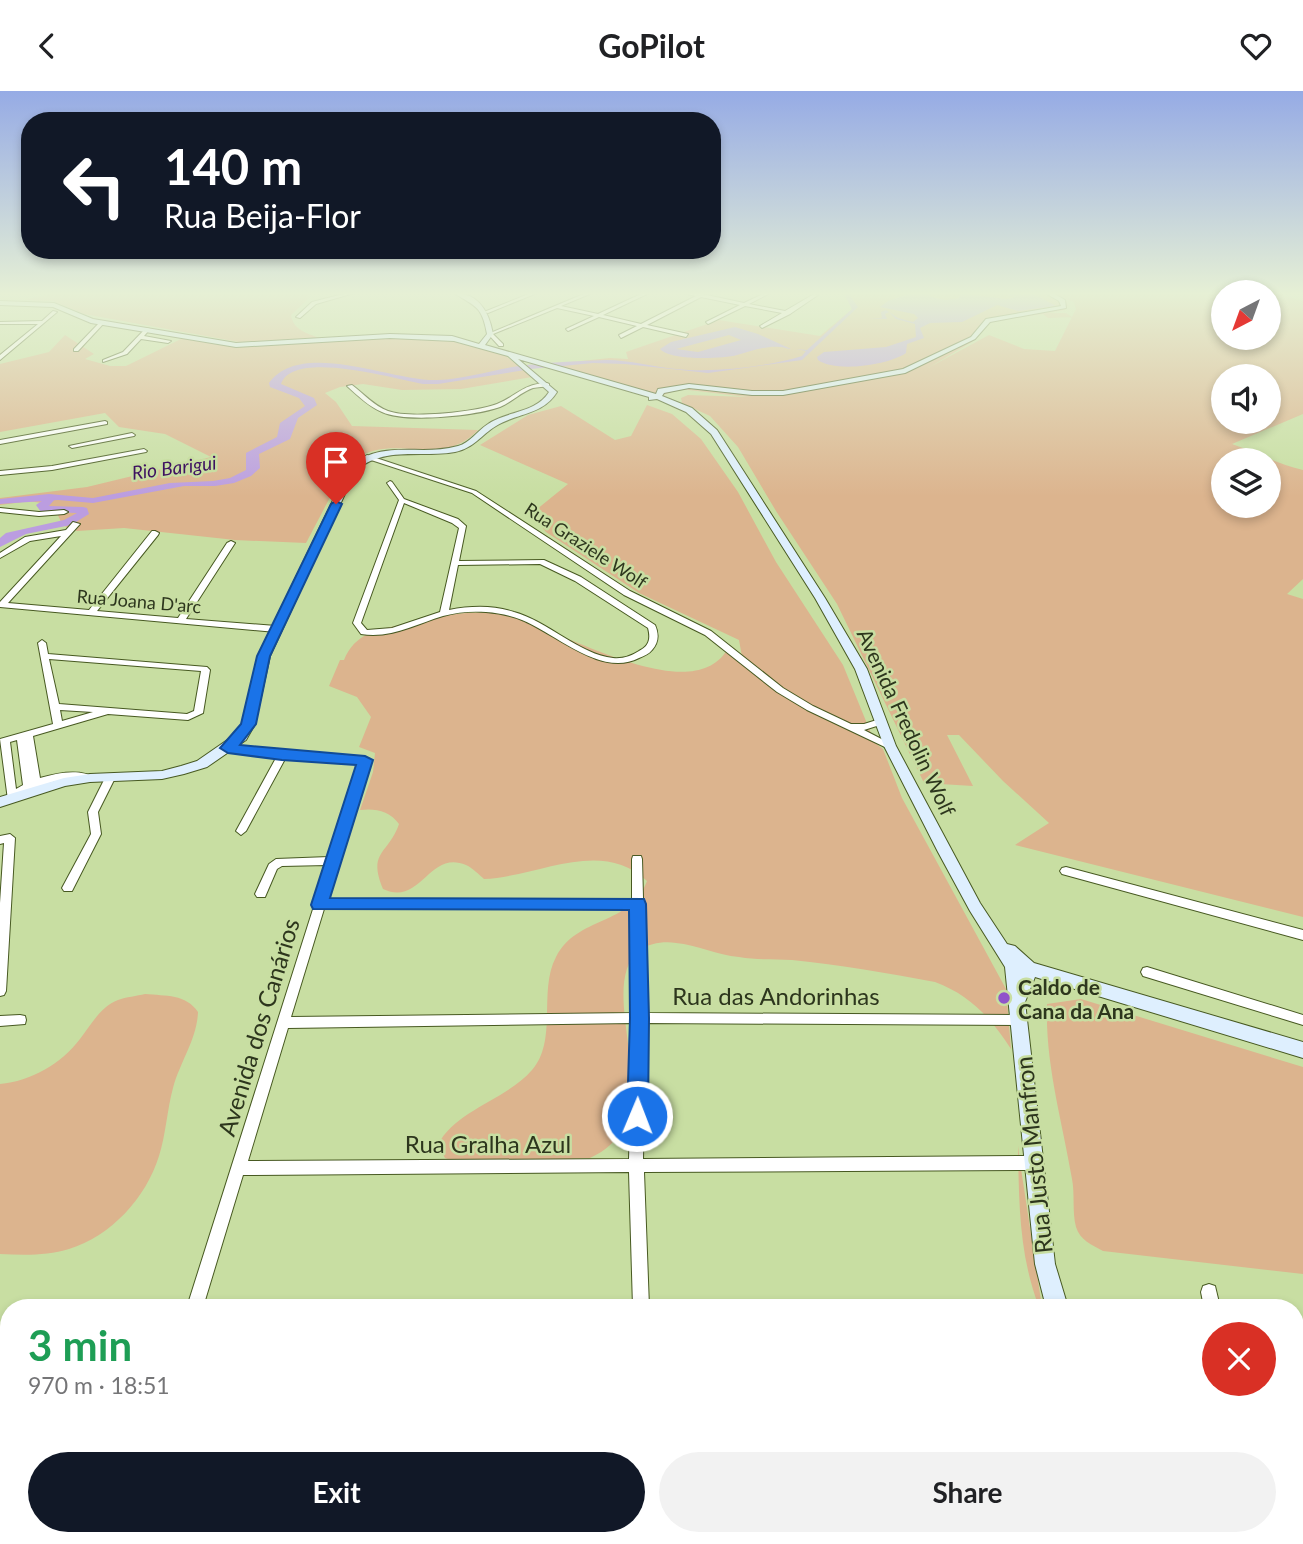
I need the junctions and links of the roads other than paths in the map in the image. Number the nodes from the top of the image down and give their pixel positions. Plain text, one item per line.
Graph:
1 (928, 361) edge
2 (526, 362) joint
3 (535, 382) junction
4 (350, 386) dead end
5 (620, 387) junction
6 (644, 387) junction
7 (739, 392) junction
8 (656, 396) junction
9 (105, 423) dead end
10 (69, 430) junction
11 (132, 435) dead end
12 (0, 442) edge
13 (72, 446) junction
14 (144, 451) dead end
15 (367, 457) junction
16 (76, 465) junction
17 (0, 473) edge
18 (390, 483) dead end
19 (402, 500) junction
20 (0, 510) edge
21 (64, 512) dead end
22 (76, 524) dead end
23 (155, 533) dead end
24 (68, 534) junction
25 (231, 543) dead end
26 (0, 556) edge
27 (455, 562) junction
28 (594, 572) junction
29 (578, 579) junction
30 (1, 605) edge
31 (91, 613) junction
32 (444, 614) junction
33 (181, 621) junction
34 (276, 629) junction
35 (43, 643) dead end
36 (47, 656) junction
37 (54, 707) junction
38 (108, 711) junction
39 (880, 722) junction
40 (58, 725) junction
41 (848, 726) junction
42 (24, 736) junction
43 (2, 742) edge
44 (890, 746) junction
45 (228, 748) junction
46 (282, 755) junction
47 (110, 778) junction
48 (31, 787) junction
49 (6, 800) edge
50 (241, 831) dead end
51 (0, 841) edge
52 (637, 859) dead end
53 (334, 861) junction
54 (1066, 871) dead end
55 (68, 888) dead end
56 (261, 894) dead end
57 (638, 904) junction
58 (320, 905) junction
59 (2, 933) edge
60 (1303, 935) edge
61 (1023, 971) junction
62 (1147, 972) dead end
63 (0, 991) edge
64 (1018, 1011) junction
65 (640, 1018) junction
66 (20, 1020) dead end
67 (1303, 1020) edge
68 (0, 1021) edge
69 (282, 1023) junction
70 (1303, 1050) edge
71 (1032, 1163) junction
72 (636, 1165) junction
73 (238, 1168) junction
74 (197, 1299) edge
75 (641, 1299) edge
76 (1055, 1299) edge

1 - 7 main road
2 - 3 main road
2 - 5 main road, Avenida Fredolin Wolf
3 - 4 street
3 - 15 main road
5 - 6 main road
5 - 8 main road, Avenida Fredolin Wolf
6 - 7 main road
6 - 8 main road
7 - 8 main road
8 - 39 main road, Avenida Fredolin Wolf
9 - 10 street
10 - 12 street
10 - 13 street
11 - 13 street
13 - 16 street
14 - 16 street
15 - 28 street, Rua Graziele Wolf
15 - 34 main road
16 - 17 street
18 - 19 street
19 - 27 street
19 - 32 street
20 - 21 street
22 - 24 street
23 - 31 street
24 - 26 street
24 - 30 street
25 - 33 street
27 - 29 street
27 - 32 street
28 - 29 street
28 - 41 street, Rua Graziele Wolf
29 - 32 street
30 - 31 street, Rua Joana D'arc
31 - 33 street, Rua Joana D'arc
33 - 34 street, Rua Joana D'arc
34 - 45 main road
35 - 36 street
36 - 37 street
36 - 38 street
37 - 38 street
37 - 40 street
38 - 40 street
39 - 41 street
39 - 44 main road, Avenida Fredolin Wolf
40 - 42 street
41 - 44 street, Rua Graziele Wolf
42 - 43 street
42 - 48 street
43 - 49 street
44 - 61 main road, Avenida Fredolin Wolf
45 - 46 street
45 - 47 main road
46 - 50 street
46 - 53 street, Avenida dos Canários
47 - 48 main road
47 - 55 street
48 - 49 main road
51 - 59 street
52 - 57 street
53 - 56 street
53 - 58 street, Avenida dos Canários
54 - 60 street
57 - 58 street
57 - 65 street
58 - 69 street, Avenida dos Canários
59 - 63 street
61 - 64 main road, Rua Justo Manfron
61 - 70 main road
62 - 67 street
64 - 65 street, Rua das Andorinhas
64 - 71 main road, Rua Justo Manfron
65 - 69 street, Rua das Andorinhas
65 - 72 street
66 - 68 street
69 - 73 street, Avenida dos Canários
71 - 72 street, Rua Gralha Azul
71 - 76 main road, Rua Justo Manfron
72 - 73 street, Rua Gralha Azul
72 - 75 street
73 - 74 street, Avenida dos Canários

